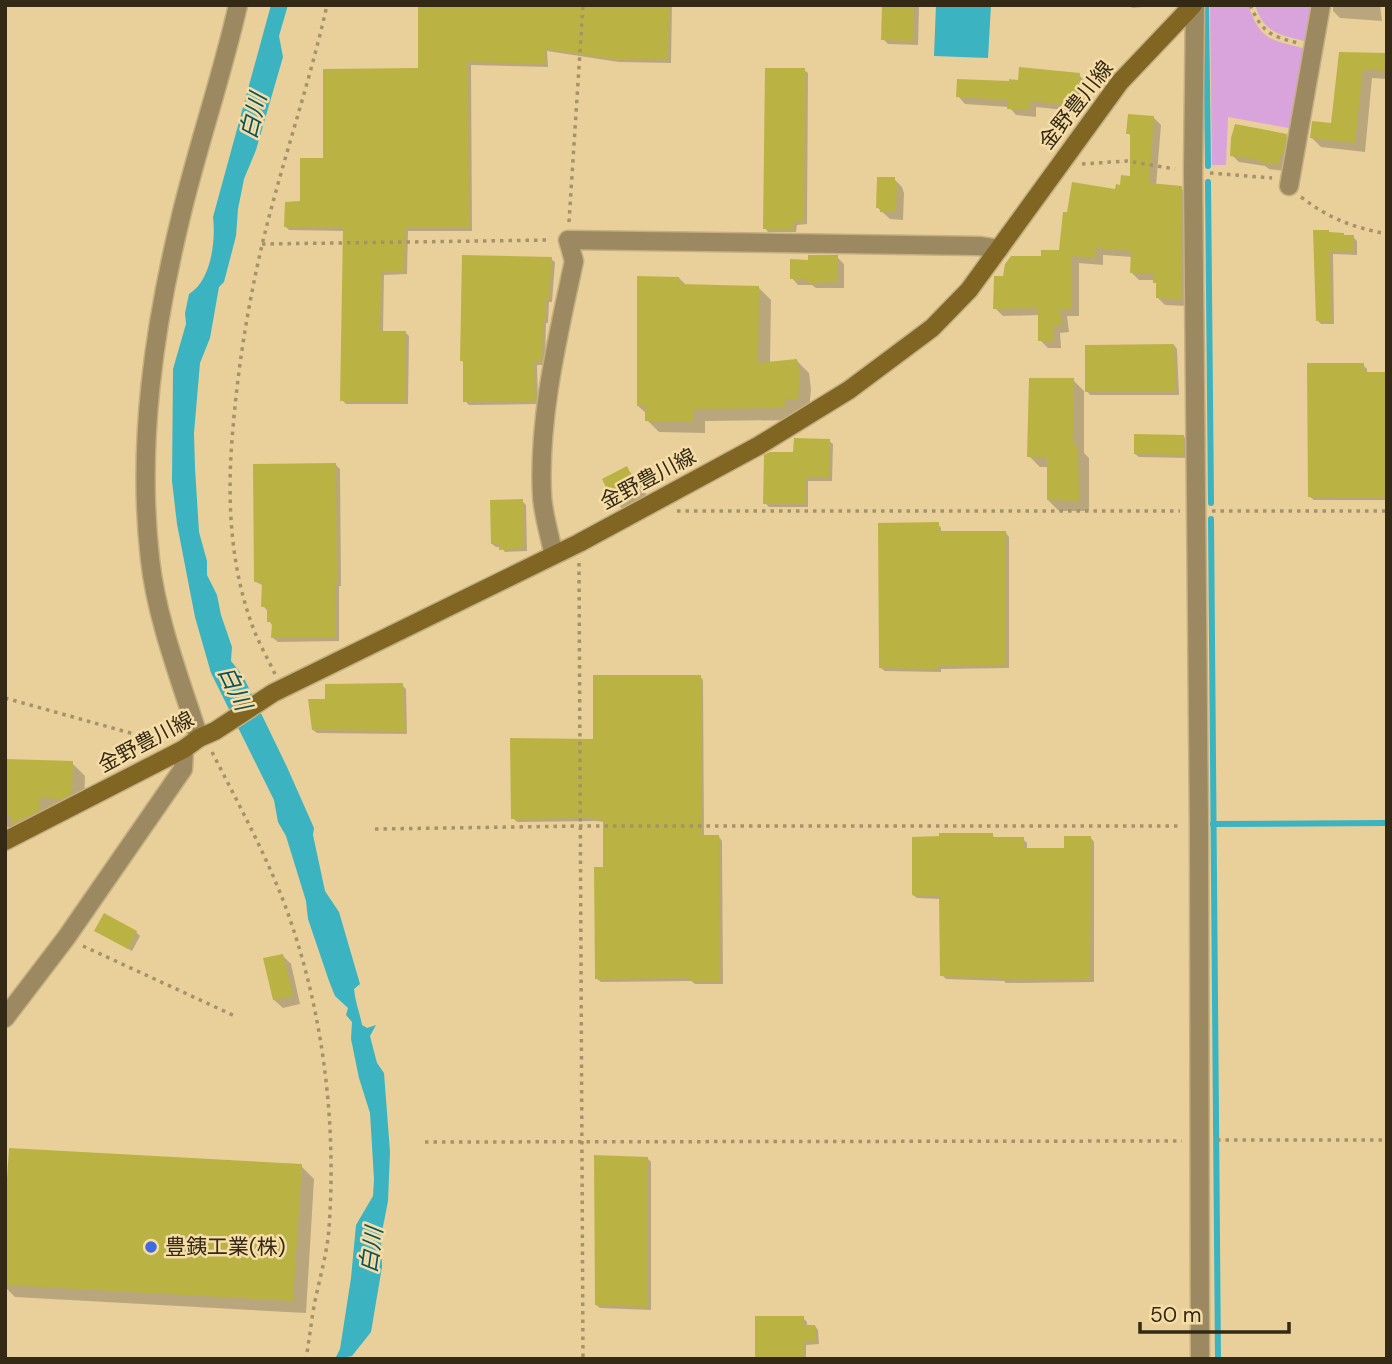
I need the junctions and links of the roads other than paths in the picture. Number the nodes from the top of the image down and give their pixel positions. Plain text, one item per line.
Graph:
1 (238, 5) edge
2 (1194, 5) edge
3 (1321, 5) edge
4 (1289, 186) road end
5 (999, 248) junction
6 (554, 554) junction
7 (207, 734) junction
8 (184, 750) junction
9 (5, 841) edge
10 (5, 1018) edge
11 (1200, 1359) edge

1 - 7 street
2 - 5 main road, 金野豊川線
2 - 11 street
3 - 4 street
5 - 6 main road, 金野豊川線
5 - 6 street
6 - 7 main road, 金野豊川線
7 - 8 main road, 金野豊川線
8 - 9 main road, 金野豊川線
8 - 10 street

